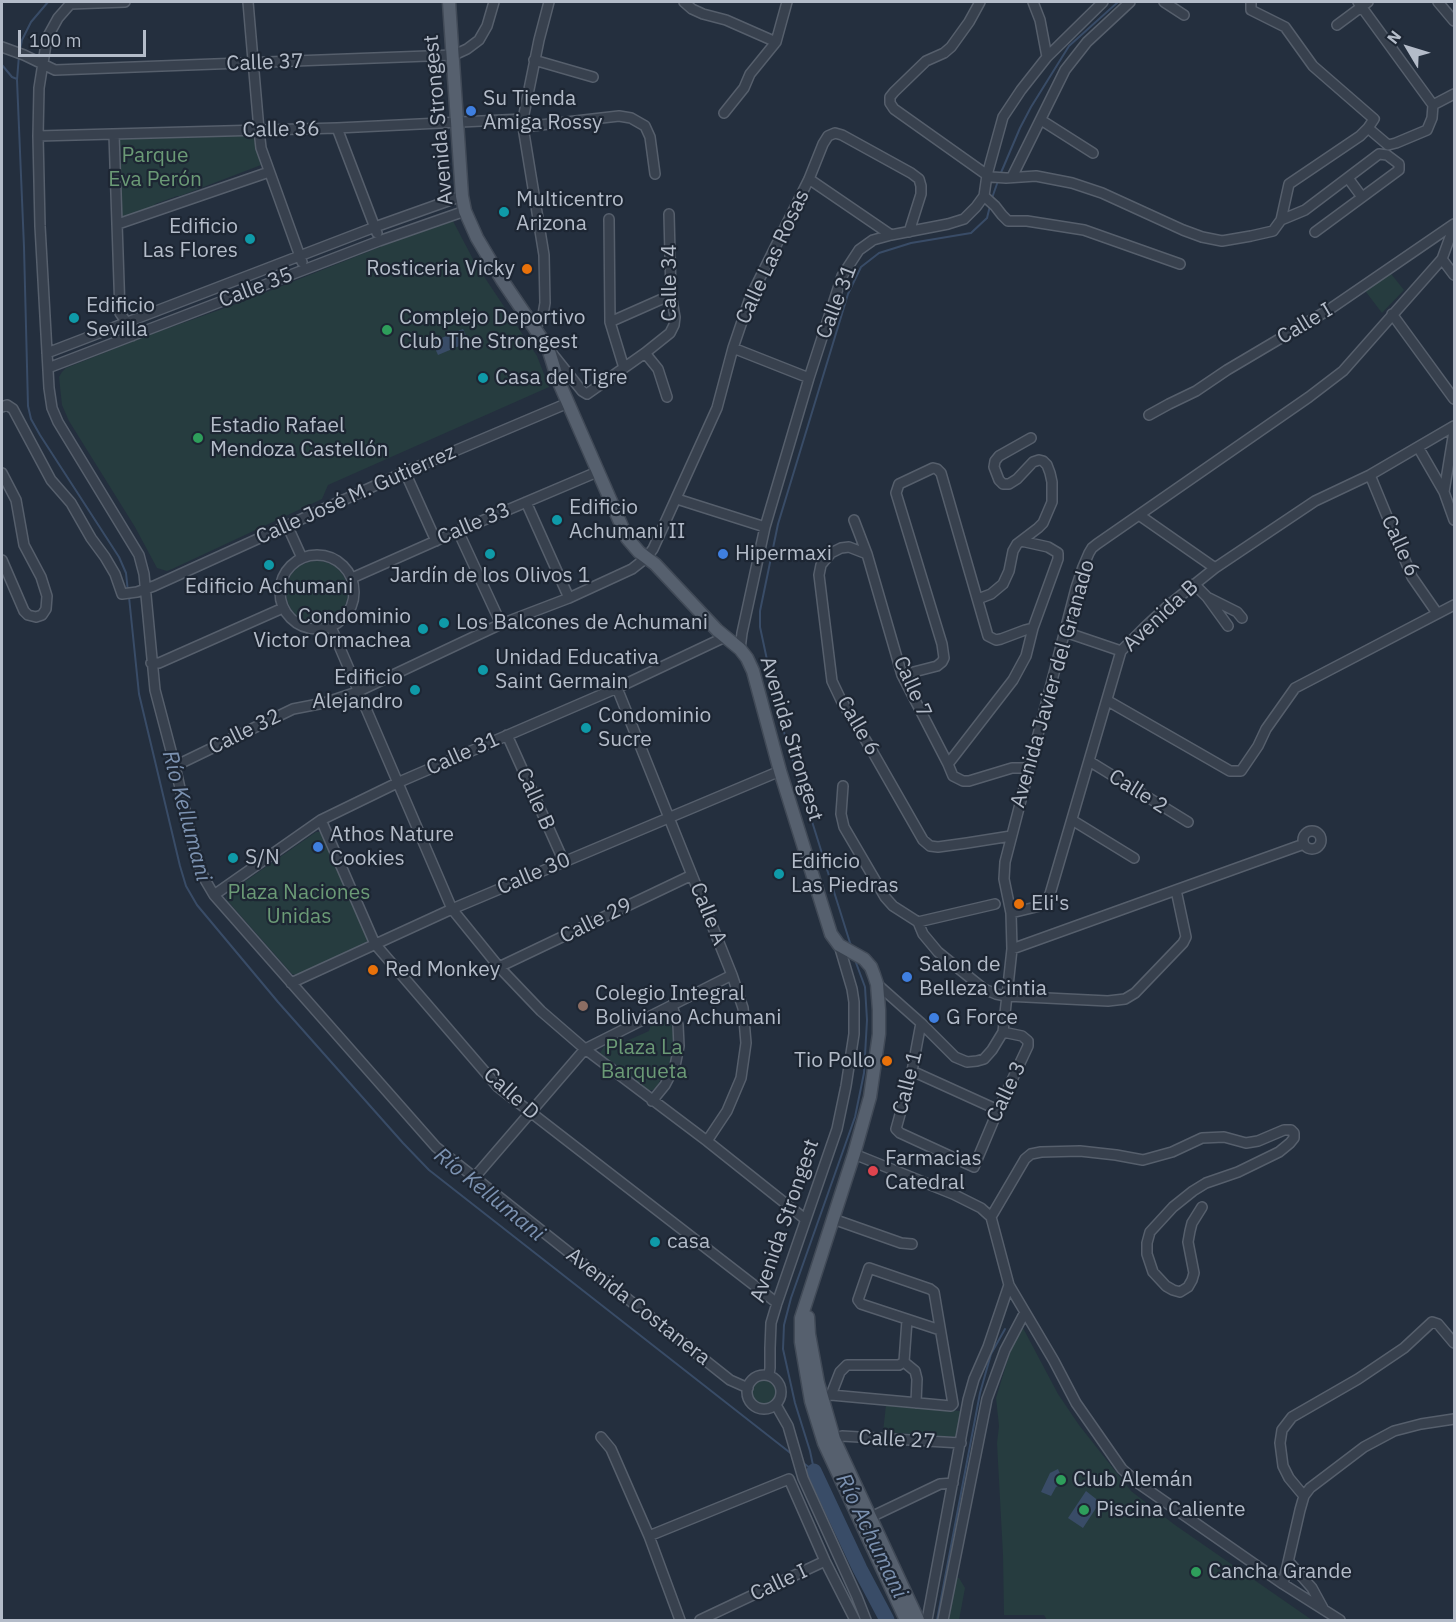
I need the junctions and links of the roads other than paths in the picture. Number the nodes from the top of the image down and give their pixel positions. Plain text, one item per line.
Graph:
1 (124, 2) edge
2 (249, 2) edge
3 (449, 2) edge
4 (494, 2) edge
5 (549, 2) edge
6 (684, 2) edge
7 (787, 2) edge
8 (980, 2) edge
9 (1033, 2) edge
10 (1103, 2) edge
11 (1130, 2) edge
12 (1164, 2) edge
13 (1251, 2) edge
14 (1438, 2) edge
15 (71, 3) edge
16 (1362, 3) edge
17 (1184, 15) dead end
18 (1455, 21) edge
19 (1337, 25) dead end
20 (776, 42) junction
21 (2, 47) edge
22 (453, 55) junction
23 (1047, 57) junction
24 (534, 60) junction
25 (253, 63) junction
26 (43, 64) junction
27 (593, 77) dead end
28 (1455, 94) edge
29 (1433, 105) junction
30 (724, 113) dead end
31 (1041, 120) junction
32 (457, 122) junction
33 (523, 123) junction
34 (337, 128) junction
35 (1368, 128) junction
36 (259, 130) junction
37 (114, 134) junction
38 (38, 136) junction
39 (1093, 153) dead end
40 (269, 172) junction
41 (655, 174) dead end
42 (990, 176) junction
43 (1009, 177) junction
44 (1348, 178) junction
45 (809, 179) junction
46 (462, 196) junction
47 (1362, 197) junction
48 (988, 200) junction
49 (465, 211) junction
50 (669, 213) dead end
51 (609, 219) dead end
52 (1281, 220) junction
53 (118, 224) junction
54 (1455, 225) edge
55 (375, 227) junction
56 (909, 232) junction
57 (1315, 232) dead end
58 (891, 235) junction
59 (380, 241) junction
60 (300, 256) junction
61 (1442, 259) junction
62 (1180, 264) dead end
63 (305, 269) junction
64 (1455, 275) edge
65 (239, 279) junction
66 (245, 292) junction
67 (671, 295) junction
68 (196, 296) junction
69 (201, 309) junction
70 (1392, 314) junction
71 (610, 322) junction
72 (127, 323) junction
73 (533, 326) junction
74 (132, 336) junction
75 (548, 348) junction
76 (733, 348) junction
77 (47, 353) junction
78 (645, 353) junction
79 (48, 368) junction
80 (624, 368) junction
81 (809, 378) junction
82 (667, 397) dead end
83 (1455, 399) edge
84 (568, 403) junction
85 (2, 407) edge
86 (1149, 415) dead end
87 (1455, 426) edge
88 (1455, 431) edge
89 (1031, 438) dead end
90 (1418, 447) junction
91 (405, 472) junction
92 (597, 472) junction
93 (2, 473) edge
94 (1370, 475) junction
95 (1444, 492) junction
96 (677, 499) junction
97 (526, 501) junction
98 (1139, 515) junction
99 (854, 520) dead end
100 (1455, 520) edge
101 (287, 525) junction
102 (765, 527) junction
103 (458, 531) junction
104 (436, 541) junction
105 (1021, 541) junction
106 (867, 554) junction
107 (302, 558) junction
108 (646, 558) junction
109 (2, 560) edge
110 (1215, 568) junction
111 (352, 578) junction
112 (1194, 584) junction
113 (141, 590) junction
114 (1207, 597) junction
115 (569, 598) junction
116 (978, 599) junction
117 (1455, 605) edge
118 (283, 608) junction
119 (1437, 613) junction
120 (1242, 618) dead end
121 (501, 624) junction
122 (1228, 626) dead end
123 (331, 627) junction
124 (1033, 628) junction
125 (1065, 632) junction
126 (725, 637) junction
127 (740, 649) junction
128 (1121, 651) junction
129 (151, 663) junction
130 (902, 675) junction
131 (617, 688) junction
132 (357, 692) junction
133 (1108, 701) junction
134 (507, 735) junction
135 (1089, 761) junction
136 (948, 764) junction
137 (175, 766) junction
138 (1028, 768) junction
139 (780, 771) junction
140 (397, 783) junction
141 (843, 786) dead end
142 (668, 817) junction
143 (321, 820) junction
144 (1072, 820) junction
145 (1188, 822) dead end
146 (1011, 836) junction
147 (1304, 844) dead end
148 (1134, 858) dead end
149 (564, 862) junction
150 (692, 875) junction
151 (1176, 890) junction
152 (214, 895) junction
153 (995, 904) dead end
154 (452, 909) junction
155 (1011, 913) junction
156 (918, 922) junction
157 (375, 944) junction
158 (842, 947) junction
159 (1012, 949) junction
160 (499, 967) junction
161 (732, 975) junction
162 (291, 983) junction
163 (877, 984) junction
164 (1006, 996) junction
165 (672, 1005) junction
166 (921, 1023) junction
167 (1003, 1032) junction
168 (585, 1048) junction
169 (912, 1071) junction
170 (652, 1101) junction
171 (998, 1110) junction
172 (531, 1113) junction
173 (707, 1141) junction
174 (854, 1154) junction
175 (974, 1167) joint
176 (474, 1178) junction
177 (1202, 1207) dead end
178 (991, 1217) junction
179 (833, 1219) junction
180 (805, 1220) junction
181 (912, 1244) dead end
182 (1009, 1285) junction
183 (777, 1303) junction
184 (1025, 1312) junction
185 (907, 1320) junction
186 (940, 1330) junction
187 (1455, 1342) edge
188 (904, 1362) junction
189 (769, 1375) junction
190 (748, 1388) junction
191 (821, 1398) junction
192 (916, 1403) junction
193 (776, 1405) junction
194 (1455, 1419) edge
195 (601, 1437) dead end
196 (829, 1441) junction
197 (961, 1443) junction
198 (953, 1483) junction
199 (1304, 1496) junction
200 (866, 1519) junction
201 (649, 1536) junction
202 (825, 1561) junction
203 (1289, 1562) junction
204 (1283, 1584) junction
205 (1324, 1610) junction
206 (680, 1620) edge
207 (700, 1620) edge
208 (855, 1620) edge
209 (866, 1620) edge
210 (906, 1620) edge
211 (918, 1620) edge
212 (927, 1620) edge
213 (943, 1620) edge
214 (1340, 1620) edge

1 - 15 street
2 - 25 street
3 - 22 main road, Avenida Strongest
4 - 22 street
5 - 24 street
6 - 20 street
7 - 20 street
8 - 42 street
9 - 23 street
10 - 23 street
11 - 31 street
12 - 17 street
13 - 35 street
14 - 18 street
15 - 26 street
16 - 19 street
16 - 29 street
20 - 30 street
21 - 26 street, Calle 37
22 - 25 street, Calle 37
22 - 32 main road, Avenida Strongest
23 - 42 street
24 - 27 street
24 - 33 street
25 - 26 street, Calle 37
25 - 36 street
26 - 38 street
28 - 29 street
29 - 35 street
31 - 39 street
31 - 43 street
32 - 33 street, Calle 36
32 - 34 street, Calle 36
32 - 46 main road, Avenida Strongest
33 - 41 street, Calle 36
33 - 73 street
34 - 36 street, Calle 36
34 - 55 street
35 - 52 street
36 - 37 street, Calle 36
36 - 40 street
37 - 38 street, Calle 36
37 - 53 street
38 - 77 street, Avenida Costanera
40 - 53 street
40 - 60 street
42 - 43 street
42 - 48 street
43 - 52 street
44 - 47 street
44 - 47 street
44 - 52 street
45 - 56 street, Calle Las Rosas
45 - 58 street
45 - 76 street, Calle Las Rosas
46 - 49 main road, Avenida Strongest
46 - 55 street, Calle 35
47 - 57 street
48 - 56 street, Calle 31
48 - 62 street
49 - 59 street, Calle 35
49 - 73 main road, Avenida Strongest
50 - 67 street, Calle 34
51 - 71 street
53 - 72 street
54 - 61 street, Avenida Javier del Granado
54 - 86 street, Calle I
55 - 59 street
55 - 60 street, Calle 35
56 - 58 street, Calle 31
58 - 81 street, Calle 31
59 - 63 street, Calle 35
60 - 63 street
60 - 65 street, Calle 35
61 - 64 street
61 - 70 street, Avenida Javier del Granado
63 - 66 street, Calle 35
65 - 66 street
65 - 68 street, Calle 35
66 - 69 street, Calle 35
67 - 71 street
67 - 78 street, Calle 34
68 - 69 street
68 - 72 street, Calle 35
69 - 74 street, Calle 35
70 - 83 street
70 - 98 street, Avenida Javier del Granado
71 - 80 street
72 - 74 street
72 - 77 street, Calle 35
73 - 75 main road, Avenida Strongest
74 - 79 street, Calle 35
75 - 80 street, Calle 34
75 - 84 main road, Avenida Strongest
76 - 81 street
76 - 96 street, Calle Las Rosas
77 - 79 street, Avenida Costanera
78 - 80 street, Calle 34
78 - 82 street
79 - 113 street, Avenida Costanera
81 - 102 street, Calle 31
84 - 91 street, Calle José M. Gutierrez
84 - 92 main road, Avenida Strongest
85 - 113 street, Calle José M. Gutierrez
87 - 90 street, Avenida B
88 - 95 street
89 - 105 street
90 - 94 street, Avenida B
90 - 95 street
91 - 101 street, Calle José M. Gutierrez
91 - 104 street
92 - 97 street, Calle 33
92 - 108 main road, Avenida Strongest
93 - 109 street
94 - 110 street, Avenida B
94 - 119 street, Calle 6
95 - 100 street
96 - 102 street
96 - 108 street, Calle Las Rosas
97 - 103 street, Calle 33
97 - 115 street
98 - 110 street
98 - 125 street, Avenida Javier del Granado
99 - 106 street, Calle 7
101 - 107 street
101 - 113 street, Calle José M. Gutierrez
102 - 127 street, Calle 31
103 - 104 street, Calle 33
103 - 121 street
104 - 111 street, Calle 33
105 - 116 street
105 - 124 street
106 - 130 street, Calle 7
106 - 146 street, Calle 6
107 - 111 street
107 - 118 street
108 - 115 street, Calle 32
108 - 126 main road, Avenida Strongest
110 - 112 street, Avenida B
111 - 123 street
112 - 114 street
112 - 128 street, Avenida B
113 - 129 street, Avenida Costanera
114 - 120 street
114 - 122 street
115 - 121 street, Calle 32
116 - 124 street
116 - 130 street
117 - 119 street
118 - 123 street
118 - 129 street
119 - 133 street
121 - 132 street, Calle 32
123 - 132 street
124 - 136 street
125 - 128 street
125 - 138 street, Avenida Javier del Granado
126 - 127 main road, Avenida Strongest
126 - 131 street, Calle 31
127 - 139 main road, Avenida Strongest
128 - 133 street, Avenida B
129 - 137 street, Avenida Costanera
130 - 136 street, Calle 7
131 - 134 street, Calle 31
131 - 142 street, Calle A
132 - 137 street, Calle 32
132 - 140 street
133 - 135 street, Avenida B
134 - 140 street, Calle 31
134 - 149 street, Calle B
135 - 144 street, Avenida B
135 - 145 street, Calle 2
136 - 138 street, Calle 7
137 - 152 street, Avenida Costanera
138 - 146 street, Avenida Javier del Granado
139 - 142 street, Calle 30
139 - 158 main road, Avenida Strongest
140 - 143 street, Calle 31
140 - 154 street
141 - 156 street
142 - 149 street, Calle 30
142 - 150 street, Calle A
143 - 152 street, Calle 31
143 - 157 street, Calle D
144 - 148 street
144 - 155 street, Avenida B
146 - 155 street, Avenida Javier del Granado
147 - 151 street
149 - 154 street, Calle 30
150 - 160 street, Calle 29
150 - 161 street, Calle A
151 - 159 street
151 - 164 street
152 - 162 street, Avenida Costanera
153 - 156 street
154 - 157 street, Calle 30
154 - 160 street
155 - 159 street, Avenida Javier del Granado
156 - 164 street
157 - 162 street, Calle 30
157 - 172 street, Calle D
158 - 163 main road
158 - 180 street, Avenida Strongest
159 - 164 street, Avenida Javier del Granado
160 - 168 street
161 - 165 street
161 - 173 street, Calle A
162 - 176 street, Avenida Costanera
163 - 166 street, Avenida Javier del Granado
163 - 174 main road
164 - 167 street, Avenida Javier del Granado
165 - 168 street
165 - 170 street
166 - 167 street, Avenida Javier del Granado
166 - 169 street, Calle 1
167 - 171 street, Calle 3
168 - 170 street
168 - 172 street
169 - 171 street
169 - 175 street, Calle 1
170 - 173 street
171 - 175 street, Calle 3
172 - 176 street
172 - 183 street, Calle D
173 - 180 street
174 - 178 street
174 - 179 main road
176 - 190 street, Avenida Costanera
177 - 178 street
178 - 182 street
179 - 181 street
179 - 191 main road
180 - 183 street, Avenida Strongest
182 - 184 street
182 - 197 street
183 - 189 street, Avenida Strongest
184 - 204 street
184 - 213 street
185 - 186 street
185 - 186 street
185 - 188 street
186 - 192 street
187 - 199 street
188 - 191 street
188 - 192 street
189 - 190 street
189 - 193 street
190 - 193 street
191 - 192 street
191 - 196 main road
193 - 209 street
194 - 199 street
195 - 201 street
196 - 197 street, Calle 27
196 - 200 main road
197 - 198 street
198 - 200 street
198 - 212 street
199 - 203 street
200 - 210 main road
200 - 211 main road
201 - 202 street
201 - 206 street
202 - 207 street, Calle I
202 - 208 street
203 - 204 street
203 - 205 street
204 - 205 street
205 - 214 street

